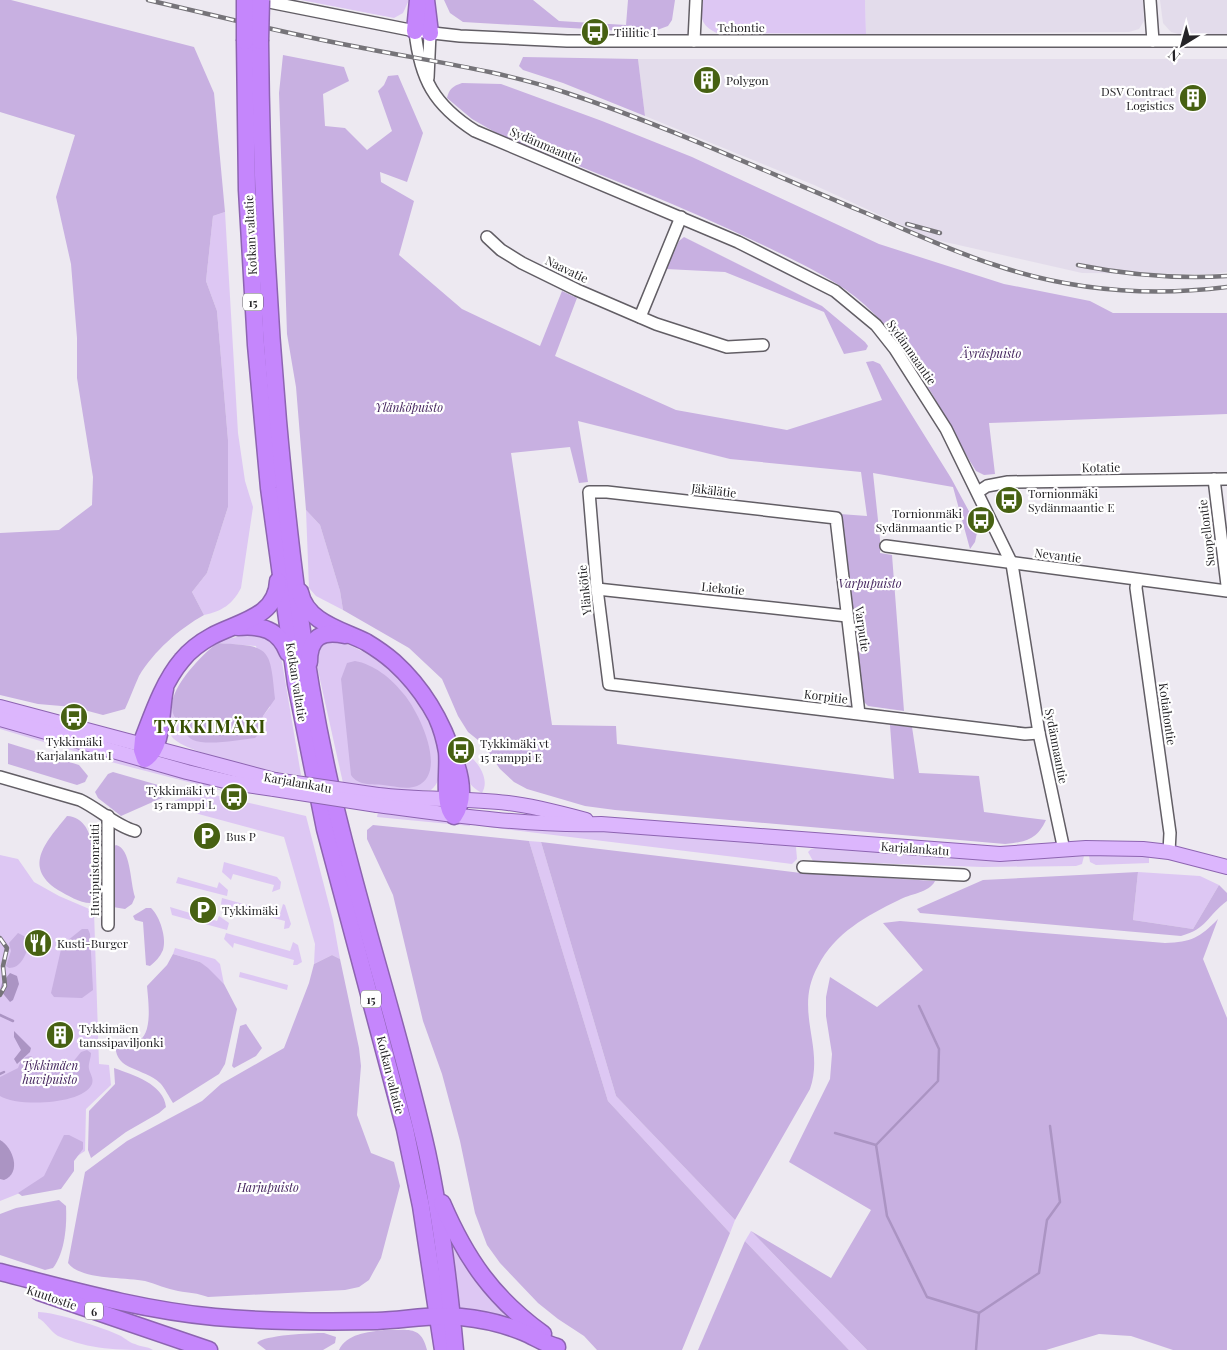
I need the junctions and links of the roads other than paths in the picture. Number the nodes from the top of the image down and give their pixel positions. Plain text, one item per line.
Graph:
1 (245, 0) edge
2 (260, 0) edge
3 (418, 0) edge
4 (426, 0) edge
5 (696, 0) edge
6 (1150, 0) edge
7 (423, 32) junction
8 (694, 40) junction
9 (253, 41) junction
10 (1153, 41) junction
11 (1227, 41) edge
12 (681, 217) junction
13 (487, 237) dead end
14 (640, 317) junction
15 (763, 345) dead end
16 (1227, 478) edge
17 (1214, 479) junction
18 (589, 492) joint
19 (978, 492) junction
20 (836, 518) joint
21 (886, 546) dead end
22 (290, 548) junction
23 (278, 561) junction
24 (1012, 564) junction
25 (1137, 580) junction
26 (1227, 584) edge
27 (597, 588) junction
28 (1227, 591) edge
29 (847, 616) junction
30 (236, 627) junction
31 (354, 637) junction
32 (303, 680) junction
33 (609, 684) joint
34 (0, 707) edge
35 (859, 714) junction
36 (0, 719) edge
37 (1039, 733) junction
38 (147, 751) junction
39 (0, 777) edge
40 (377, 800) junction
41 (454, 800) junction
42 (108, 816) junction
43 (454, 816) junction
44 (601, 824) junction
45 (135, 832) dead end
46 (1064, 850) junction
47 (1170, 852) junction
48 (1227, 866) edge
49 (804, 867) dead end
50 (964, 875) dead end
51 (108, 924) dead end
52 (433, 1183) junction
53 (0, 1272) edge
54 (0, 1279) edge
55 (445, 1316) junction
56 (559, 1349) edge
57 (208, 1350) edge
58 (443, 1350) edge
59 (454, 1350) edge

1 - 9 highway, Kotkan valtatie / 15, bridge
2 - 7 street, Tehontie
2 - 9 highway, Kotkan valtatie / 15, bridge
3 - 7 highway
4 - 7 highway
5 - 8 street
6 - 10 street
7 - 8 street, Tehontie
7 - 12 street, Sydänmaantie
8 - 10 street, Tehontie
9 - 22 highway, Kotkan valtatie / 15
9 - 23 highway, Kotkan valtatie / 15
10 - 11 street, Tehontie
12 - 14 street
12 - 19 street, Sydänmaantie
13 - 14 street, Naavatie
14 - 15 street, Naavatie
16 - 17 street, Kotatie
17 - 19 street, Kotatie
17 - 26 street, Suopellontie
18 - 20 street, Jäkälätie
18 - 27 street, Ylänkötie
19 - 24 street, Sydänmaantie
20 - 29 street, Varputie
21 - 24 street, Nevantie
22 - 31 highway
22 - 32 highway, Kotkan valtatie / 15
23 - 30 highway
23 - 32 highway, Kotkan valtatie / 15
24 - 25 street, Nevantie
24 - 37 street, Sydänmaantie
25 - 28 street, Nevantie
25 - 47 street, Kotiahontie
27 - 29 street, Liekotie
27 - 33 street, Ylänkötie
29 - 35 street, Varputie
30 - 32 highway
30 - 38 highway
31 - 32 highway
31 - 41 highway
32 - 52 highway, Kotkan valtatie / 15
32 - 55 highway, Kotkan valtatie / 15
33 - 35 street, Korpitie
34 - 38 main road, Karjalankatu
35 - 37 street, Korpitie
36 - 38 main road, Karjalankatu
37 - 46 street, Sydänmaantie
38 - 40 main road, Karjalankatu, bridge
39 - 42 street, Huvipuistonraitti
40 - 41 main road, Karjalankatu
40 - 43 main road, Karjalankatu
41 - 43 highway
41 - 44 main road, Karjalankatu
42 - 45 street, Huvipuistonraitti
42 - 51 street, Huvipuistonraitti
43 - 44 main road, Karjalankatu
44 - 46 main road, Karjalankatu
46 - 47 main road, Karjalankatu
47 - 48 main road, Karjalankatu
49 - 50 street
52 - 55 highway, Kotkan valtatie / 15
52 - 56 highway
53 - 55 highway
54 - 57 highway, Kuutostie / 6
55 - 56 highway
55 - 58 highway, Kotkan valtatie / 15
55 - 59 highway, Kotkan valtatie / 15

